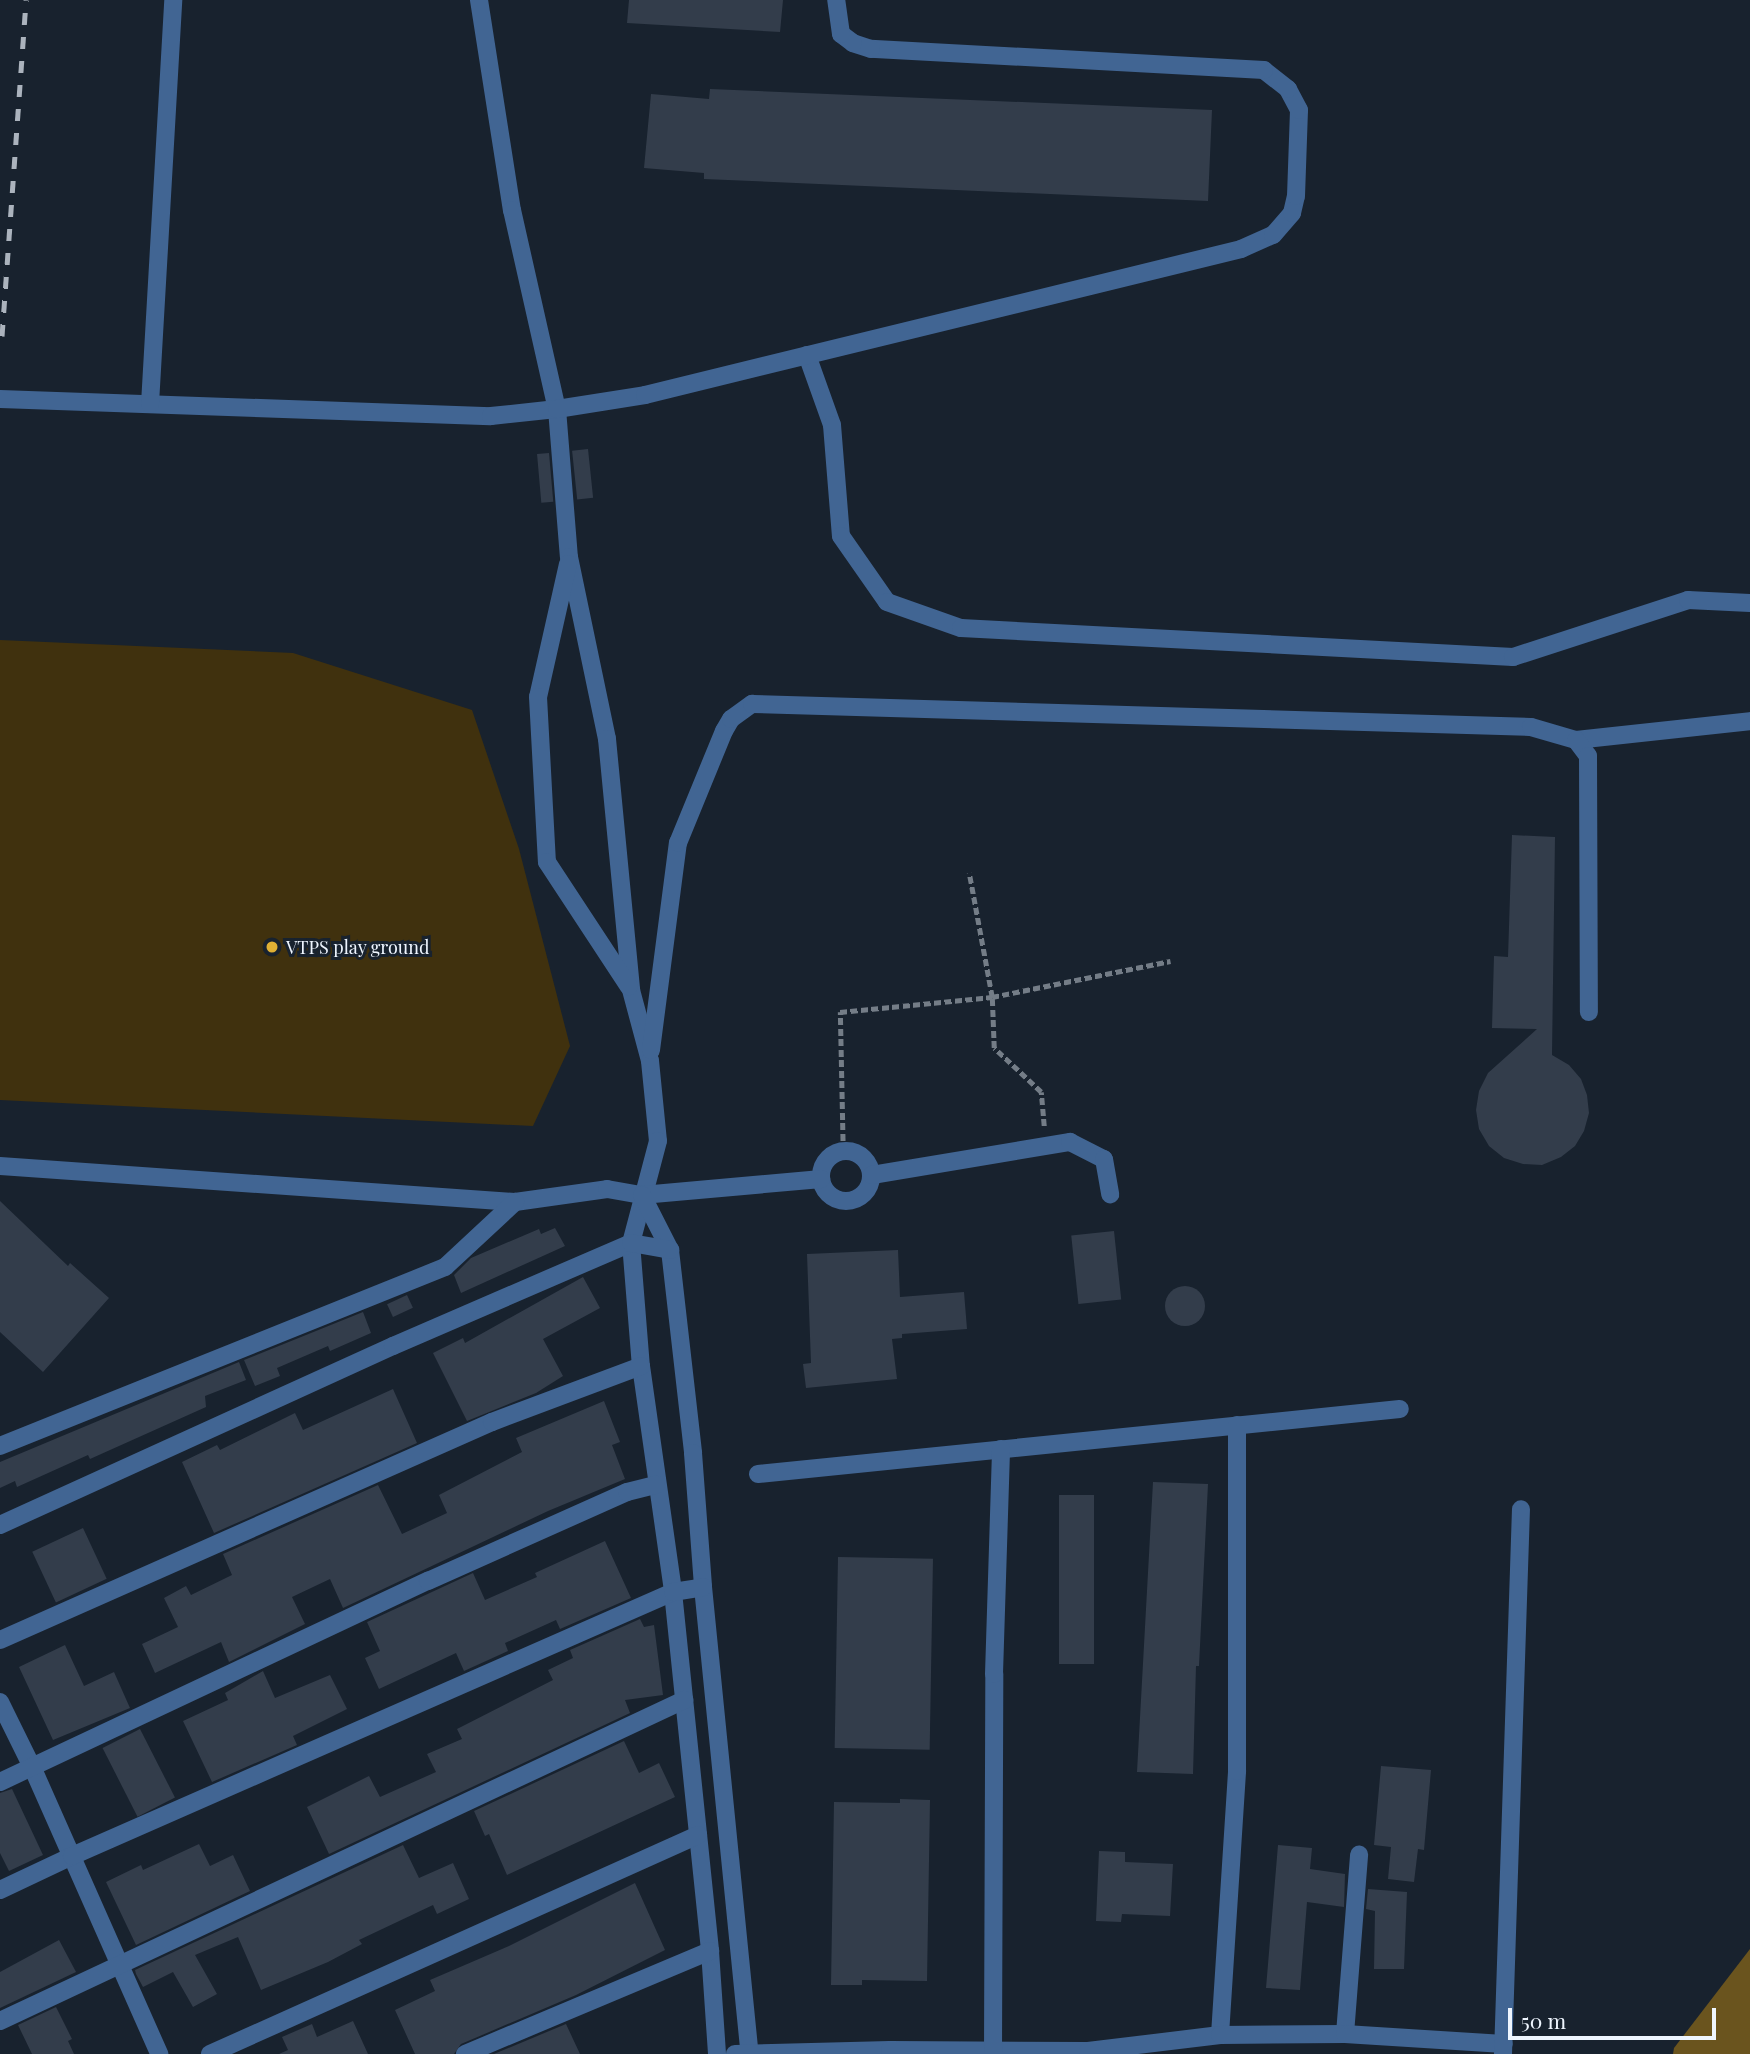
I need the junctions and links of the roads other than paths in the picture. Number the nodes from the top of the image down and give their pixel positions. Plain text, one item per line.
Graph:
1 (173, 0) edge
2 (479, 0) edge
3 (836, 0) edge
4 (807, 355) junction
5 (0, 399) edge
6 (150, 404) junction
7 (557, 409) junction
8 (569, 557) junction
9 (1750, 603) edge
10 (1750, 721) edge
11 (1576, 740) junction
12 (631, 990) junction
13 (1589, 1012) dead end
14 (650, 1061) junction
15 (0, 1166) edge
16 (872, 1175) junction
17 (821, 1180) junction
18 (1110, 1194) dead end
19 (642, 1195) junction
20 (515, 1202) junction
21 (631, 1243) junction
22 (670, 1250) junction
23 (641, 1366) junction
24 (1400, 1409) dead end
25 (1237, 1425) junction
26 (0, 1446) edge
27 (1001, 1449) junction
28 (758, 1474) dead end
29 (656, 1485) junction
30 (1521, 1509) dead end
31 (0, 1525) edge
32 (703, 1587) junction
33 (673, 1592) junction
34 (0, 1640) edge
35 (684, 1700) junction
36 (0, 1702) edge
37 (33, 1769) junction
38 (0, 1782) edge
39 (698, 1835) junction
40 (1359, 1855) dead end
41 (72, 1856) junction
42 (0, 1890) edge
43 (710, 1951) junction
44 (119, 1964) junction
45 (0, 2021) edge
46 (1345, 2034) junction
47 (1220, 2035) junction
48 (1504, 2049) edge
49 (890, 2052) edge
50 (993, 2052) edge
51 (745, 2053) edge
52 (825, 2053) edge
53 (1088, 2053) edge
54 (159, 2054) edge
55 (210, 2054) edge
56 (465, 2054) edge
57 (717, 2054) edge

1 - 6 street
2 - 7 street
3 - 4 street
4 - 7 street
4 - 9 street
5 - 6 street
6 - 7 street
7 - 8 street
8 - 12 street
8 - 12 street
10 - 11 street
11 - 13 street
11 - 14 street
12 - 14 street
14 - 19 street
15 - 20 street
16 - 17 street
16 - 17 street
16 - 18 street
17 - 19 street
19 - 20 street
19 - 21 street
19 - 22 street
20 - 26 street
21 - 22 street
21 - 23 street
21 - 31 street
22 - 32 street
23 - 29 street
23 - 34 street
24 - 25 street
25 - 27 street
25 - 47 street
27 - 28 street
27 - 50 street
29 - 33 street
29 - 37 street
30 - 48 street
32 - 33 street
32 - 51 street
33 - 35 street
33 - 41 street
35 - 39 street
35 - 44 street
36 - 37 street
37 - 38 street
37 - 41 street
39 - 43 street
39 - 55 street
40 - 46 street
41 - 42 street
41 - 44 street
43 - 56 street
43 - 57 street
44 - 45 street
44 - 54 street
46 - 47 street
46 - 48 street
47 - 53 street
49 - 50 street
49 - 52 street
50 - 53 street
51 - 52 street

